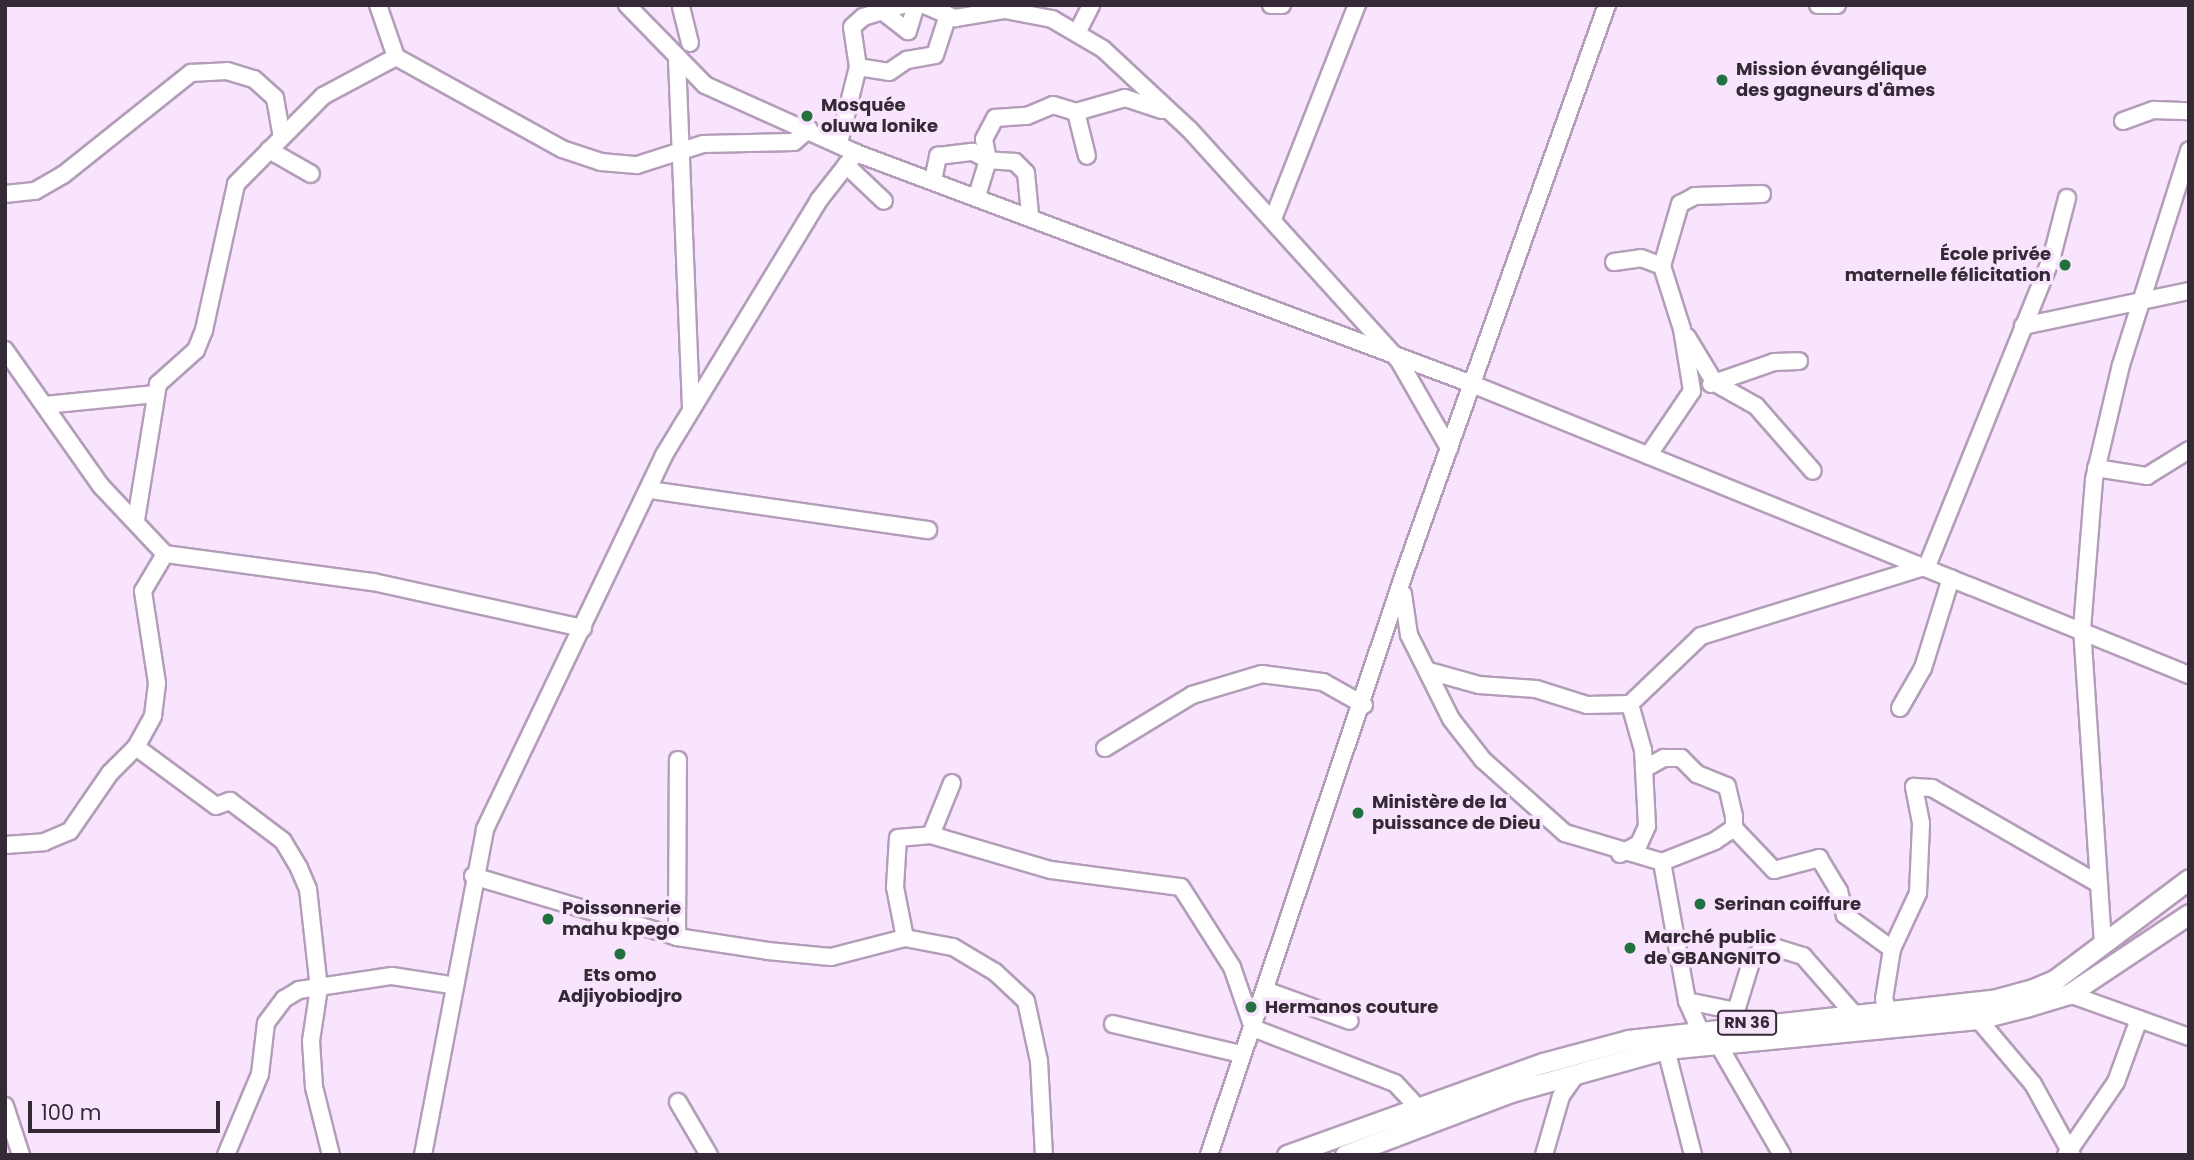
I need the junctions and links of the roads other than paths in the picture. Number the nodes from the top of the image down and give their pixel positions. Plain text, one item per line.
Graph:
1 (378, 5) edge
2 (627, 5) edge
3 (903, 5) edge
4 (916, 5) edge
5 (925, 5) edge
6 (1091, 5) edge
7 (1271, 5) edge
8 (1282, 5) edge
9 (1357, 5) edge
10 (1607, 5) edge
11 (1818, 5) edge
12 (1837, 5) edge
13 (679, 9) edge
14 (882, 11) junction
15 (947, 15) junction
16 (1078, 31) junction
17 (690, 43) dead end
18 (396, 57) junction
19 (677, 59) junction
20 (858, 67) junction
21 (1125, 68) junction
22 (1140, 99) junction
23 (1076, 111) junction
24 (2189, 111) edge
25 (2123, 121) dead end
26 (809, 129) junction
27 (1190, 130) junction
28 (282, 136) junction
29 (839, 143) junction
30 (269, 149) junction
31 (2189, 149) edge
32 (679, 152) junction
33 (1087, 156) dead end
34 (851, 159) junction
35 (988, 160) junction
36 (311, 174) dead end
37 (933, 180) junction
38 (5, 194) edge
39 (1762, 194) dead end
40 (977, 195) junction
41 (2067, 198) dead end
42 (884, 201) dead end
43 (1030, 214) junction
44 (1273, 219) junction
45 (1614, 262) dead end
46 (1662, 266) junction
47 (2189, 291) edge
48 (2142, 299) junction
49 (2023, 326) junction
50 (1682, 329) junction
51 (5, 350) edge
52 (1398, 359) junction
53 (1799, 361) dead end
54 (1715, 383) junction
55 (1472, 384) junction
56 (1692, 391) junction
57 (155, 394) junction
58 (45, 405) junction
59 (691, 409) junction
60 (1449, 448) junction
61 (2189, 450) edge
62 (1648, 456) junction
63 (2096, 468) junction
64 (1813, 471) dead end
65 (650, 491) junction
66 (136, 520) junction
67 (928, 530) dead end
68 (165, 554) junction
69 (1927, 566) junction
70 (1404, 574) junction
71 (1951, 578) junction
72 (583, 628) junction
73 (2082, 629) junction
74 (1429, 671) junction
75 (2189, 675) edge
76 (1630, 704) junction
77 (1364, 705) junction
78 (1900, 708) dead end
79 (136, 747) junction
80 (1105, 748) dead end
81 (678, 760) dead end
82 (1644, 769) junction
83 (952, 783) dead end
84 (1734, 828) junction
85 (931, 835) junction
86 (5, 845) edge
87 (1620, 854) junction
88 (1662, 862) junction
89 (473, 876) junction
90 (2189, 879) edge
91 (2099, 884) junction
92 (2189, 914) edge
93 (677, 937) junction
94 (905, 938) junction
95 (2103, 944) junction
96 (1892, 949) junction
97 (451, 985) junction
98 (319, 988) junction
99 (1265, 990) junction
100 (2069, 994) junction
101 (1687, 1001) junction
102 (1888, 1011) junction
103 (1854, 1014) junction
104 (1741, 1017) junction
105 (1979, 1019) junction
106 (2139, 1019) junction
107 (1350, 1021) dead end
108 (1113, 1024) dead end
109 (1253, 1028) junction
110 (1702, 1035) junction
111 (2189, 1037) edge
112 (1666, 1049) junction
113 (1241, 1054) junction
114 (1577, 1073) junction
115 (678, 1102) dead end
116 (5, 1106) edge
117 (1417, 1107) junction
118 (2069, 1153) edge
119 (21, 1155) edge
120 (226, 1155) edge
121 (331, 1155) edge
122 (423, 1155) edge
123 (709, 1155) edge
124 (1044, 1155) edge
125 (1209, 1155) edge
126 (1287, 1155) edge
127 (1345, 1155) edge
128 (1544, 1155) edge
129 (1693, 1155) edge
130 (1782, 1155) edge

1 - 18 street
2 - 19 street
3 - 14 street
4 - 14 street
5 - 15 street
6 - 16 street
7 - 8 street
9 - 44 street
10 - 55 street
11 - 12 street
13 - 17 street
14 - 20 street
15 - 16 street
15 - 20 street
16 - 21 street
18 - 28 street
18 - 32 street
19 - 26 street
19 - 32 street
20 - 29 street
21 - 22 street
21 - 27 street
22 - 23 street
22 - 27 street
23 - 33 street
23 - 35 street
24 - 25 street
26 - 29 street
26 - 32 street
27 - 44 street
28 - 30 street
28 - 38 street
29 - 34 street
30 - 36 street
30 - 57 street
31 - 48 street
32 - 59 street
34 - 37 street
34 - 42 street
34 - 59 street
35 - 37 street
35 - 40 street
35 - 43 street
37 - 40 street
39 - 46 street
40 - 43 street
41 - 49 street
43 - 52 street
44 - 52 street
45 - 46 street
46 - 50 street
47 - 48 street
48 - 49 street
48 - 63 street
49 - 69 street
50 - 54 street
50 - 56 street
51 - 58 street
52 - 55 street
52 - 60 street
53 - 54 street
54 - 56 street
54 - 64 street
55 - 60 street
55 - 62 street
56 - 62 street
57 - 58 street
57 - 66 street
58 - 66 street
59 - 65 street
60 - 70 street
61 - 63 street
62 - 69 street
63 - 73 street
65 - 67 street
65 - 72 street
66 - 68 street
68 - 72 street
68 - 79 street
69 - 71 street
69 - 76 street
70 - 74 street
70 - 77 street
71 - 73 street
71 - 78 street
72 - 89 street
73 - 75 street
73 - 91 street
74 - 76 street
74 - 87 street
76 - 82 street
77 - 80 street
77 - 99 street
79 - 86 street
79 - 98 street
81 - 93 street
82 - 84 street
82 - 87 street
83 - 85 street
84 - 88 street
84 - 96 street
85 - 94 street
85 - 109 street
87 - 88 street
88 - 101 street
89 - 93 street
89 - 97 street
90 - 95 main road, RN 36
91 - 95 street
91 - 96 street
92 - 100 main road, RN 36
93 - 94 street
94 - 124 street
95 - 102 main road, RN 36
96 - 102 street
97 - 98 street
97 - 122 street
98 - 120 street
98 - 121 street
99 - 107 street
99 - 109 street
100 - 105 main road, RN 36
100 - 106 street
101 - 104 street
101 - 110 street
102 - 103 main road, RN 36
103 - 104 main road, RN 36
103 - 104 street
104 - 110 main road, RN 36
105 - 110 main road, RN 36
105 - 118 street
106 - 111 street
106 - 118 street
108 - 113 street
109 - 113 street
109 - 117 street
110 - 112 main road, RN 36
110 - 117 main road, RN 36
110 - 130 street
112 - 114 main road, RN 36
112 - 129 street
113 - 125 street
114 - 127 main road, RN 36
114 - 128 street
115 - 123 street
116 - 119 street
117 - 126 main road, RN 36

